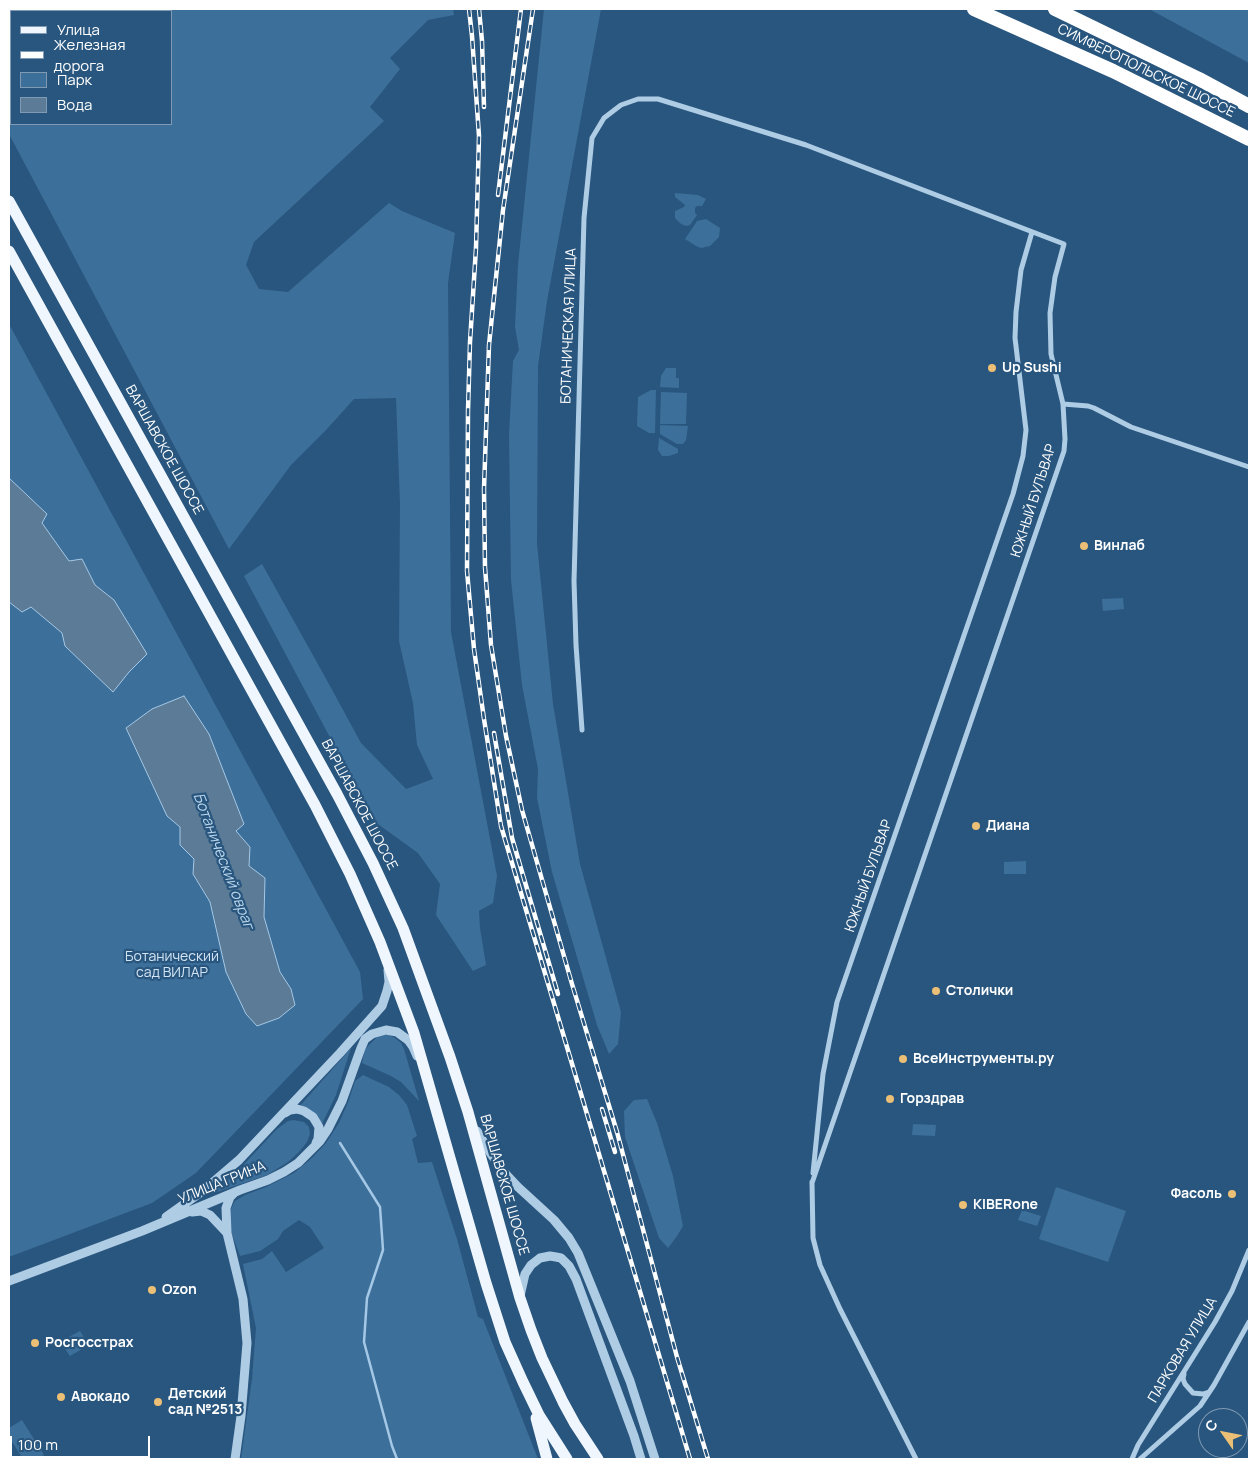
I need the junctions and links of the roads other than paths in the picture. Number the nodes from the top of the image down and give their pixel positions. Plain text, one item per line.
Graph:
1 (974, 9) edge
2 (1055, 9) edge
3 (1249, 106) edge
4 (1249, 139) edge
5 (9, 201) edge
6 (1032, 232) junction
7 (9, 251) edge
8 (1063, 404) junction
9 (1249, 467) edge
10 (582, 730) dead end
11 (380, 942) junction
12 (432, 1094) junction
13 (468, 1112) junction
14 (283, 1114) junction
15 (308, 1153) junction
16 (812, 1183) junction
17 (234, 1193) junction
18 (190, 1201) junction
19 (212, 1202) junction
20 (187, 1212) junction
21 (226, 1219) junction
22 (142, 1231) junction
23 (227, 1233) junction
24 (1249, 1250) edge
25 (9, 1281) edge
26 (520, 1298) junction
27 (1249, 1322) edge
28 (1184, 1371) junction
29 (1210, 1392) junction
30 (528, 1393) junction
31 (235, 1459) edge
32 (547, 1459) edge
33 (567, 1459) edge
34 (598, 1459) edge
35 (640, 1459) edge
36 (655, 1459) edge
37 (916, 1459) edge
38 (1132, 1459) edge
39 (1141, 1459) edge

1 - 4 highway, СИМФЕРОПОЛЬСКОЕ ШОССЕ
2 - 3 highway, СИМФЕРОПОЛЬСКОЕ ШОССЕ
5 - 13 main road, ВАРШАВСКОЕ ШОССЕ
6 - 8 street, ЮЖНЫЙ БУЛЬВАР
6 - 10 street, БОТАНИЧЕСКАЯ УЛИЦА
6 - 16 street, ЮЖНЫЙ БУЛЬВАР
7 - 11 main road
8 - 9 street
8 - 16 street, ЮЖНЫЙ БУЛЬВАР
11 - 12 main road
11 - 14 street, УЛИЦА ГРИНА
12 - 15 street
12 - 30 main road
13 - 26 main road, ВАРШАВСКОЕ ШОССЕ
13 - 36 street
14 - 15 street
14 - 18 street, УЛИЦА ГРИНА
15 - 17 street, УЛИЦА ГРИНА
16 - 37 street, ЮЖНЫЙ БУЛЬВАР
17 - 19 street, УЛИЦА ГРИНА
17 - 21 street
18 - 19 street
18 - 22 street, УЛИЦА ГРИНА
19 - 20 street, УЛИЦА ГРИНА
19 - 21 street
20 - 22 street, УЛИЦА ГРИНА
20 - 23 street
21 - 23 street
22 - 25 street, УЛИЦА ГРИНА
23 - 31 street
24 - 28 street, ПАРКОВАЯ УЛИЦА
26 - 34 main road, ВАРШАВСКОЕ ШОССЕ
26 - 35 street
27 - 29 street
28 - 29 street
28 - 38 street, ПАРКОВАЯ УЛИЦА
29 - 39 street
30 - 32 main road
30 - 33 main road

